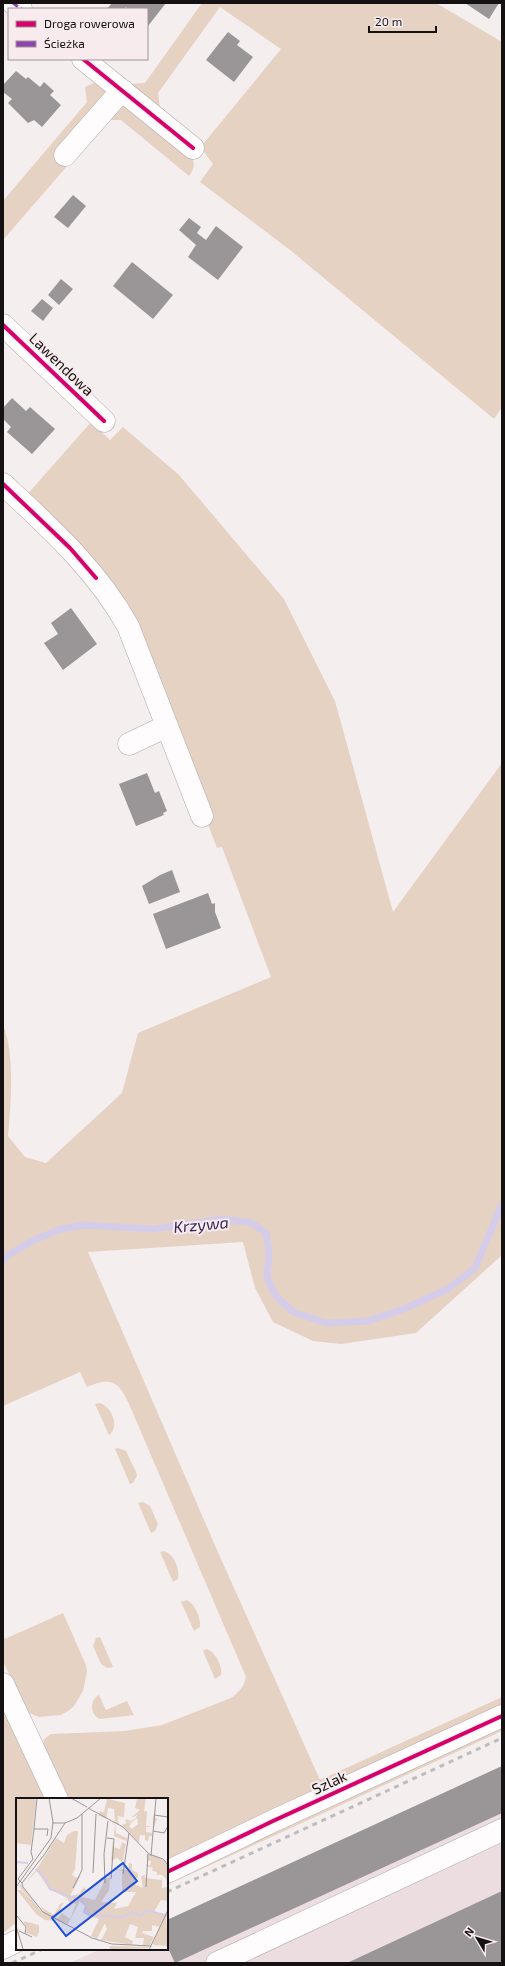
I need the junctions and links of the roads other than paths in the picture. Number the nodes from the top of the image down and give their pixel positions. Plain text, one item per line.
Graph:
1 (84, 60) edge
2 (122, 90) junction
3 (193, 148) dead end
4 (65, 155) dead end
5 (3, 325) edge
6 (104, 421) dead end
7 (3, 484) edge
8 (167, 726) junction
9 (129, 744) dead end
10 (202, 816) dead end
11 (3, 1684) edge
12 (502, 1716) edge
13 (57, 1798) edge
14 (502, 1830) edge
15 (168, 1872) edge
16 (16, 1942) edge
17 (3, 1948) edge
18 (217, 1963) edge

1 - 2 street
2 - 3 street
2 - 4 street
5 - 6 street, Lawendowa
7 - 8 street
8 - 9 street
8 - 10 street
11 - 13 street
12 - 15 street, Szlak
14 - 18 street
16 - 17 street

